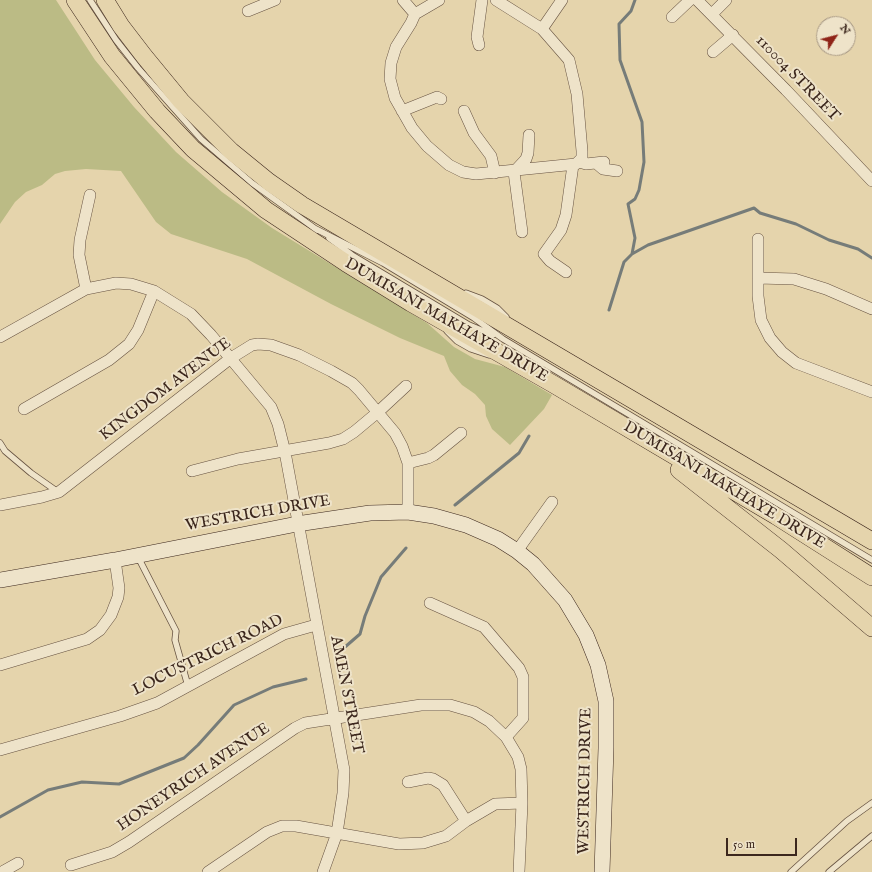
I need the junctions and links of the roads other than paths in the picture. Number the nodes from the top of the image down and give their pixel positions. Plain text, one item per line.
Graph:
1 (75, 0) edge
2 (90, 0) edge
3 (105, 0) edge
4 (274, 0) edge
5 (403, 0) edge
6 (439, 0) edge
7 (482, 0) edge
8 (496, 0) edge
9 (562, 0) edge
10 (690, 0) edge
11 (697, 0) edge
12 (726, 0) edge
13 (248, 11) dead end
14 (415, 14) junction
15 (712, 14) junction
16 (672, 17) dead end
17 (542, 29) junction
18 (733, 35) junction
19 (479, 45) dead end
20 (713, 52) dead end
21 (441, 100) dead end
22 (402, 111) junction
23 (464, 111) dead end
24 (529, 135) dead end
25 (576, 163) junction
26 (617, 171) dead end
27 (514, 172) junction
28 (495, 173) junction
29 (872, 181) edge
30 (90, 195) dead end
31 (314, 228) junction
32 (522, 232) dead end
33 (758, 239) dead end
34 (566, 272) dead end
35 (758, 278) junction
36 (86, 289) junction
37 (154, 291) junction
38 (872, 309) edge
39 (0, 337) edge
40 (503, 339) junction
41 (231, 358) junction
42 (406, 386) dead end
43 (872, 392) edge
44 (24, 409) dead end
45 (378, 412) junction
46 (612, 419) junction
47 (461, 433) dead end
48 (0, 443) edge
49 (285, 452) junction
50 (408, 463) junction
51 (192, 471) dead end
52 (58, 492) junction
53 (552, 502) dead end
54 (0, 505) edge
55 (408, 512) junction
56 (297, 524) junction
57 (872, 541) edge
58 (517, 551) junction
59 (137, 555) junction
60 (114, 560) junction
61 (872, 560) edge
62 (872, 577) edge
63 (0, 580) edge
64 (430, 603) dead end
65 (316, 626) junction
66 (872, 628) edge
67 (0, 665) edge
68 (188, 686) junction
69 (335, 720) junction
70 (506, 737) junction
71 (0, 750) edge
72 (408, 782) dead end
73 (522, 803) junction
74 (872, 803) edge
75 (466, 821) junction
76 (337, 833) junction
77 (872, 836) edge
78 (18, 863) dead end
79 (71, 865) dead end
80 (2, 872) edge
81 (208, 872) edge
82 (323, 872) edge
83 (519, 872) edge
84 (602, 872) edge
85 (791, 872) edge
86 (829, 872) edge

1 - 46 main road, DUMISANI MAKHAYE DRIVE
2 - 31 lane
3 - 57 main road, DUMISANI MAKHAYE DRIVE
4 - 13 street
5 - 14 street
6 - 14 street
7 - 19 street
8 - 17 street
9 - 17 street
10 - 16 street
11 - 15 street, 110004 STREET
12 - 15 street
14 - 22 street
15 - 18 street, 110004 STREET
17 - 25 street
18 - 20 street
18 - 29 street, 110004 STREET
21 - 22 street
22 - 28 street
23 - 28 street
24 - 27 street
25 - 26 street
25 - 27 street
25 - 34 street
27 - 28 street
27 - 32 street
30 - 36 street
31 - 40 lane
31 - 40 lane
33 - 35 street
35 - 38 street
35 - 43 street
36 - 37 street, AMEN STREET
36 - 39 street, AMEN STREET
37 - 41 street, AMEN STREET
37 - 44 street
40 - 61 lane
41 - 45 street, KINGDOM AVENUE
41 - 49 street, AMEN STREET
41 - 52 street, KINGDOM AVENUE
42 - 45 street
45 - 49 street
45 - 50 street, KINGDOM AVENUE
46 - 62 main road, DUMISANI MAKHAYE DRIVE
46 - 66 main road
47 - 50 street
48 - 52 lane
49 - 51 street
49 - 56 street, AMEN STREET
50 - 55 street, KINGDOM AVENUE
52 - 54 street, KINGDOM AVENUE
53 - 58 street
55 - 56 street, WESTRICH DRIVE
55 - 58 street, WESTRICH DRIVE
56 - 59 street, WESTRICH DRIVE
56 - 65 street, AMEN STREET
58 - 84 street, WESTRICH DRIVE
59 - 60 street, WESTRICH DRIVE
59 - 68 lane
60 - 63 street, WESTRICH DRIVE
60 - 67 street
64 - 70 street
65 - 68 street, LOCUSTRICH ROAD
65 - 69 street, AMEN STREET
68 - 71 street, LOCUSTRICH ROAD
69 - 70 street, HONEYRICH AVENUE
69 - 76 street, AMEN STREET
69 - 79 street, HONEYRICH AVENUE
70 - 73 street, HONEYRICH AVENUE
72 - 75 street
73 - 75 street
73 - 83 street, HONEYRICH AVENUE
74 - 85 lane
75 - 76 street
76 - 81 street
76 - 82 street, AMEN STREET
77 - 86 lane
78 - 80 street

